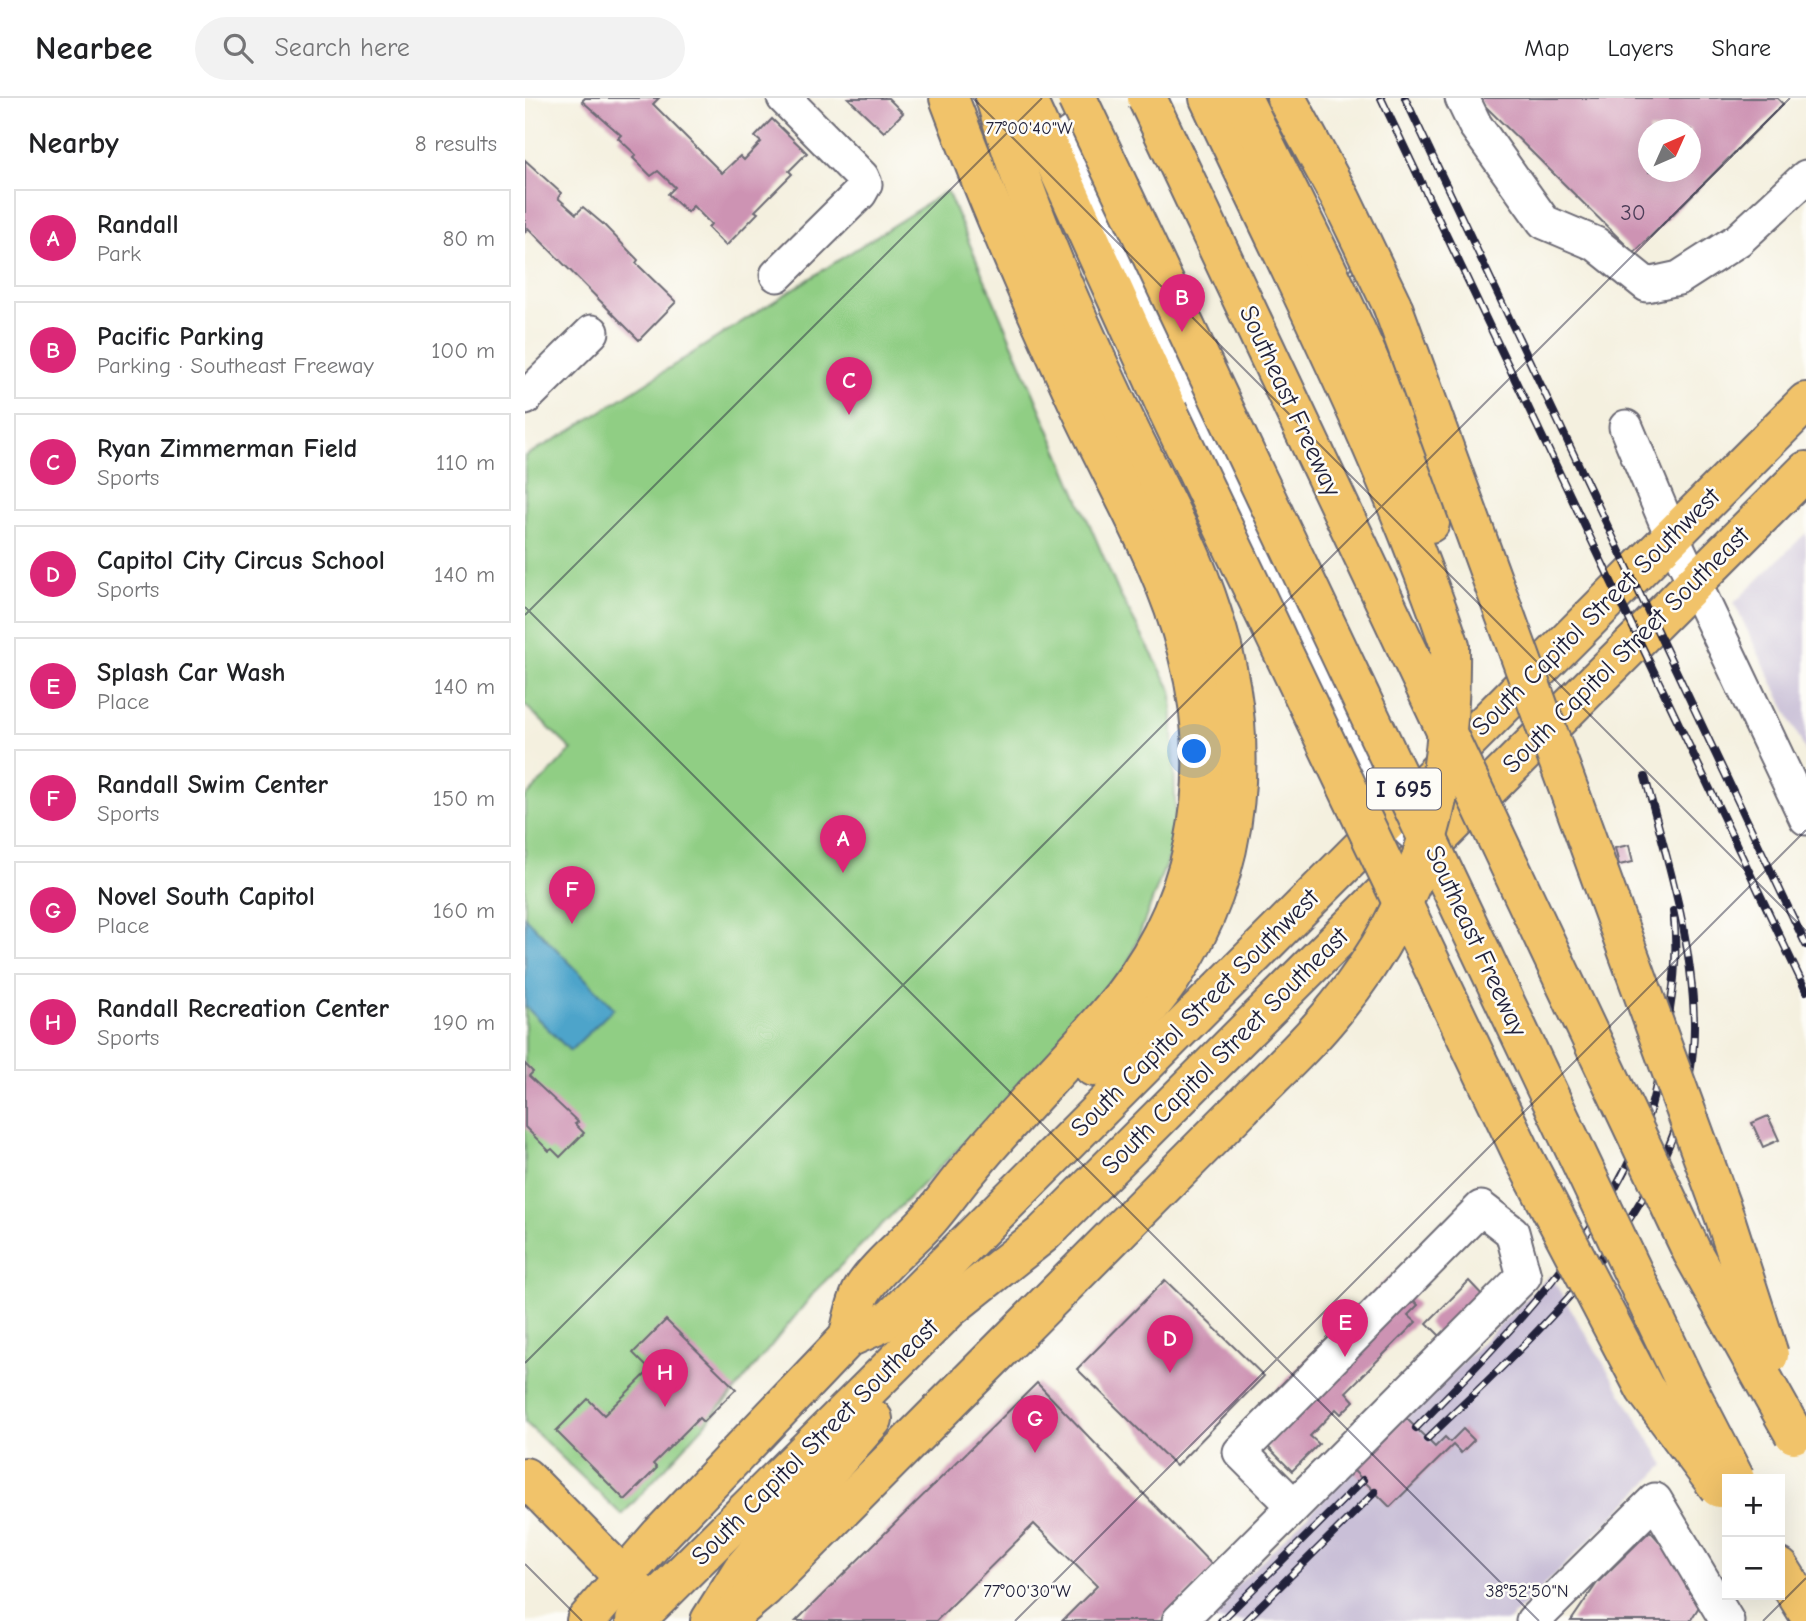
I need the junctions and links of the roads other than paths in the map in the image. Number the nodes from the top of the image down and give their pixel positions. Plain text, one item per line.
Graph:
1 (783, 98) edge
2 (949, 98) edge
3 (995, 98) edge
4 (1026, 98) edge
5 (1147, 98) edge
6 (1209, 98) edge
7 (1242, 98) edge
8 (1286, 98) edge
9 (1462, 98) edge
10 (1074, 116) edge
11 (1806, 177) edge
12 (777, 275) dead end
13 (592, 331) dead end
14 (525, 398) edge
15 (1806, 402) edge
16 (1639, 438) dead end
17 (1114, 439) junction
18 (1806, 471) edge
19 (1672, 536) junction
20 (1694, 582) junction
21 (1450, 646) junction
22 (1393, 814) junction
23 (1806, 818) edge
24 (1427, 849) junction
25 (1043, 1234) junction
26 (848, 1338) junction
27 (1800, 1445) edge
28 (1732, 1474) edge
29 (525, 1477) edge
30 (1722, 1492) edge
31 (1294, 1506) junction
32 (1785, 1577) edge
33 (625, 1578) junction
34 (1806, 1611) edge
35 (651, 1616) edge
36 (586, 1621) edge
37 (710, 1621) edge
38 (725, 1621) edge
39 (1179, 1621) edge
40 (1533, 1621) edge
41 (1727, 1621) edge

1 - 12 street
2 - 17 main road
3 - 17 main road
4 - 30 main road, bridge
5 - 27 main road, Southeast Freeway / I 695, bridge
6 - 21 main road
7 - 21 main road
8 - 27 main road, bridge
9 - 11 street
10 - 22 street
10 - 28 main road, Southeast Freeway / I 695, bridge
13 - 14 street
15 - 19 main road, South Capitol Street Southwest
16 - 19 street
17 - 26 main road
18 - 20 main road, South Capitol Street Southeast
19 - 20 street
19 - 22 main road, South Capitol Street Southwest
20 - 23 street
20 - 24 main road, South Capitol Street Southeast
21 - 38 main road, bridge
22 - 24 street
22 - 26 main road, South Capitol Street Southwest
24 - 25 main road, South Capitol Street Southeast
25 - 35 main road, South Capitol Street Southeast
25 - 37 main road
26 - 33 main road, South Capitol Street Southwest
29 - 33 main road
31 - 31 street
31 - 39 street
32 - 34 main road
33 - 35 main road
33 - 36 main road, South Capitol Street Southwest
40 - 41 street

